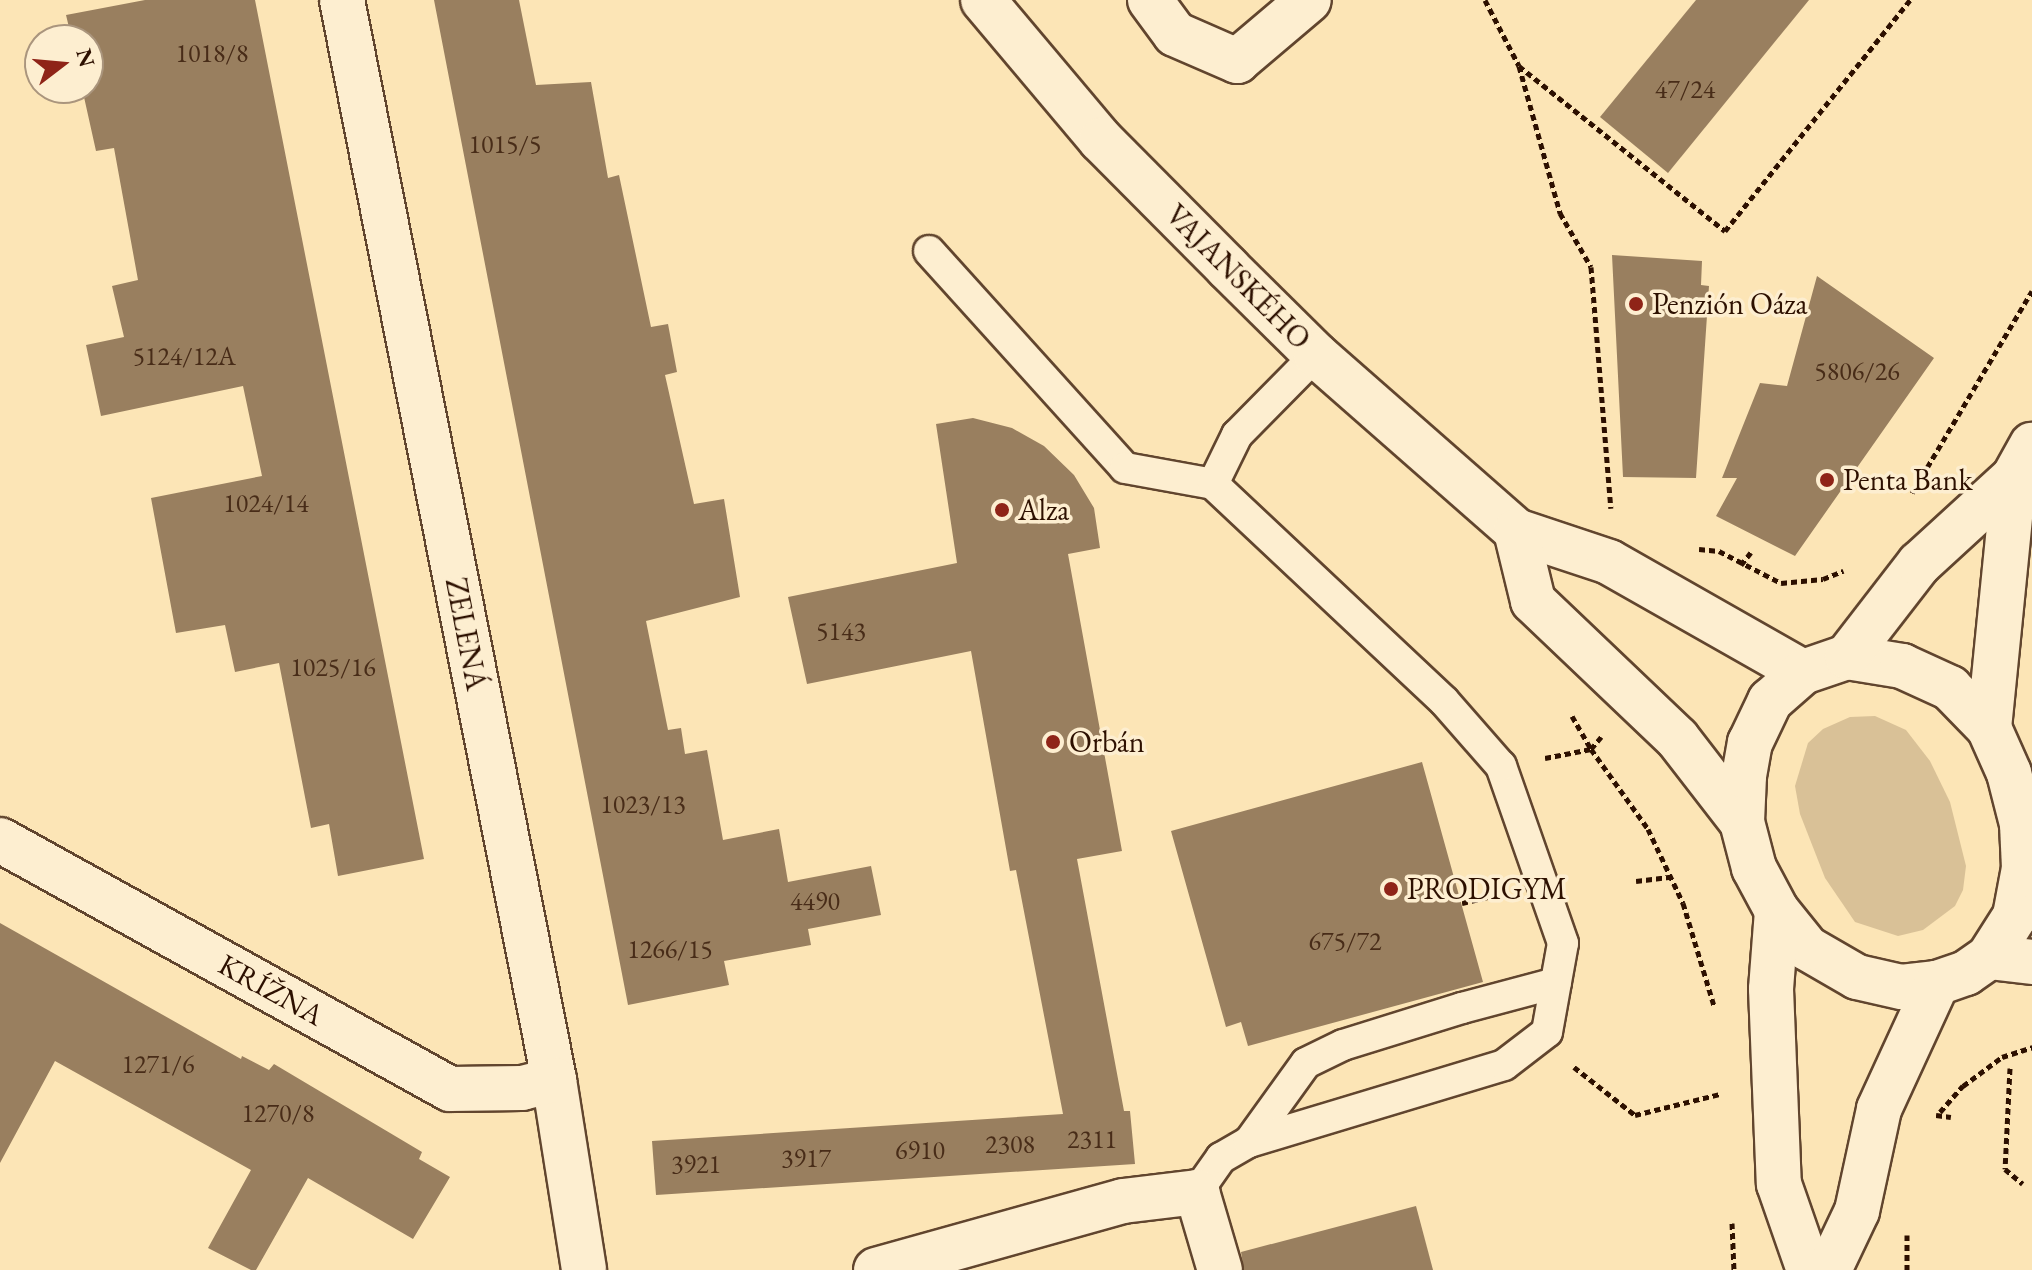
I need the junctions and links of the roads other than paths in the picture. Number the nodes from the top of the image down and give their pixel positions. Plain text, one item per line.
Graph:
1 (342, 0) edge
2 (1150, 0) edge
3 (1309, 0) edge
4 (990, 3) edge
5 (929, 251) dead end
6 (1316, 355) junction
7 (2023, 461) edge
8 (1213, 484) junction
9 (1516, 531) junction
10 (1847, 657) junction
11 (1803, 672) junction
12 (1989, 728) junction
13 (2020, 782) edge
14 (1742, 822) junction
15 (0, 840) edge
16 (1777, 911) junction
17 (1989, 957) junction
18 (2032, 962) edge
19 (1556, 983) junction
20 (1937, 983) junction
21 (554, 1080) junction
22 (1249, 1142) junction
23 (1197, 1192) junction
24 (584, 1270) edge
25 (876, 1270) edge
26 (1220, 1270) edge
27 (1809, 1270) edge
28 (1829, 1270) edge

1 - 21 main road, ZELENÁ
2 - 3 main road
4 - 6 main road, VAJANSKÉHO
5 - 8 lane
6 - 8 lane
6 - 9 main road, VAJANSKÉHO
7 - 10 main road
7 - 12 main road
8 - 19 lane
9 - 11 main road
9 - 14 main road
10 - 11 main road
10 - 12 main road
11 - 14 main road
12 - 13 main road
13 - 17 main road
14 - 16 main road
15 - 21 main road, KRÍŽNA
16 - 20 main road
16 - 27 main road
17 - 18 main road
17 - 20 main road
19 - 22 lane
19 - 22 lane
20 - 28 main road
21 - 24 main road, ZELENÁ
22 - 23 lane
23 - 25 main road
23 - 26 main road

